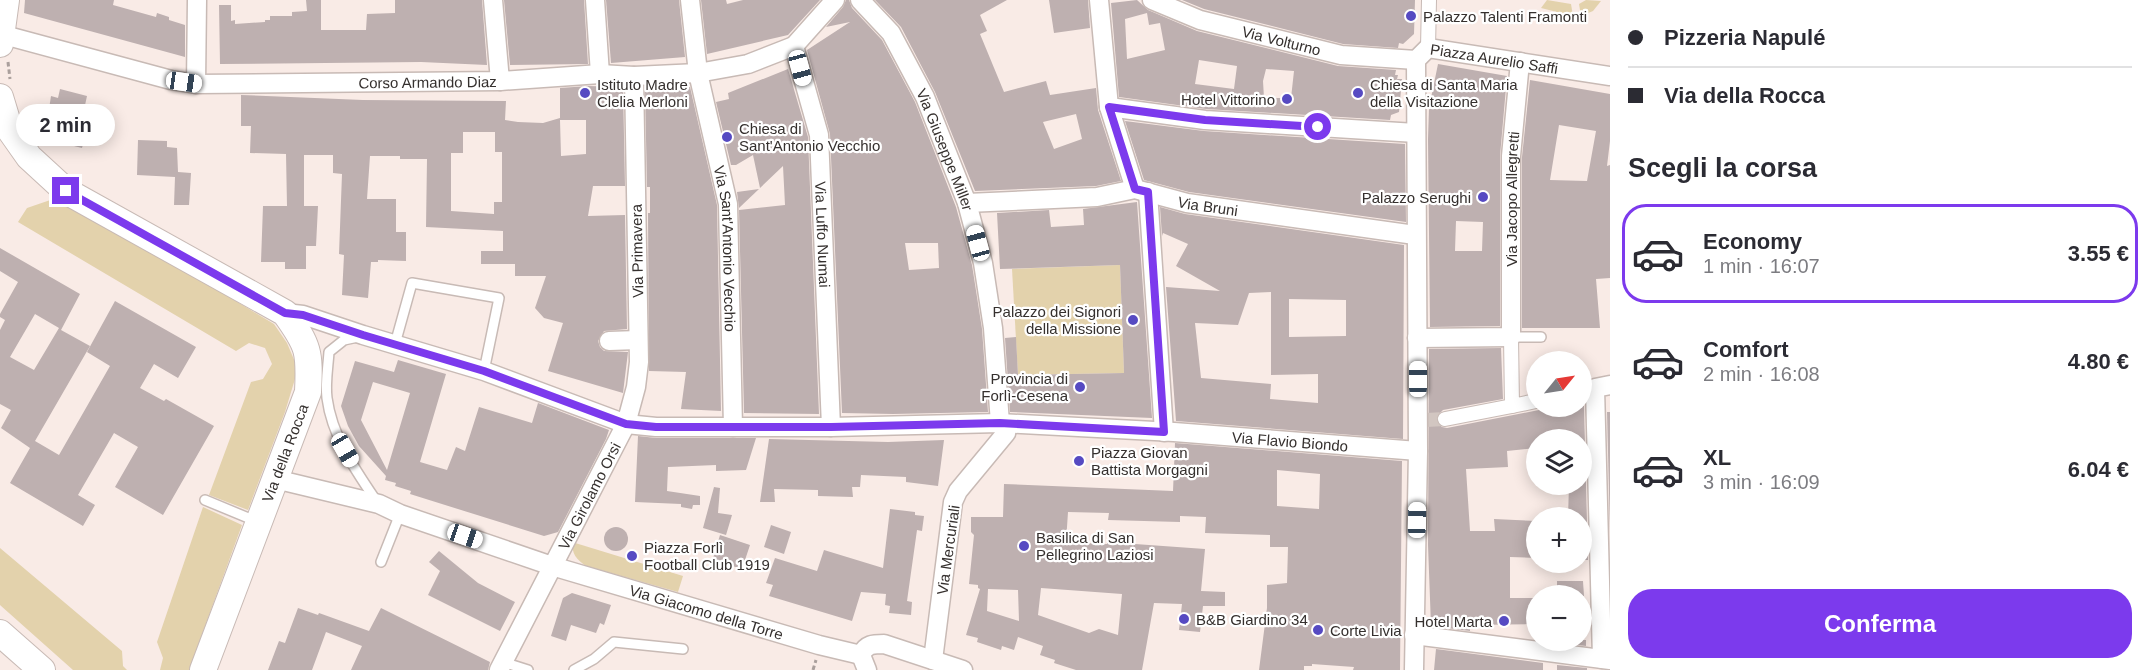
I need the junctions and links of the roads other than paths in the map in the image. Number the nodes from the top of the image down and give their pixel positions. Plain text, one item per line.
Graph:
1 (6, 0) edge
2 (197, 0) edge
3 (493, 0) edge
4 (595, 0) edge
5 (690, 0) edge
6 (835, 0) edge
7 (861, 0) edge
8 (1099, 0) edge
9 (1152, 0) edge
10 (1429, 0) edge
11 (1179, 5) edge
12 (3, 37) edge
13 (794, 46) junction
14 (1422, 54) junction
15 (1520, 62) junction
16 (698, 73) junction
17 (600, 74) junction
18 (634, 76) junction
19 (1610, 76) edge
20 (500, 81) junction
21 (196, 84) junction
22 (5, 89) edge
23 (1109, 107) junction
24 (4, 128) edge
25 (1416, 133) junction
26 (1141, 191) junction
27 (967, 203) junction
28 (1415, 235) junction
29 (285, 313) junction
30 (363, 335) junction
31 (1511, 337) junction
32 (1541, 337) dead end
33 (1417, 338) junction
34 (638, 340) junction
35 (609, 341) dead end
36 (394, 344) junction
37 (484, 371) junction
38 (1595, 388) edge
39 (1526, 403) edge
40 (1512, 406) junction
41 (1445, 419) tunnel mouth
42 (1000, 423) junction
43 (626, 424) junction
44 (733, 427) junction
45 (831, 427) junction
46 (1164, 432) junction
47 (1418, 451) junction
48 (275, 479) junction
49 (205, 500) dead end
50 (379, 504) junction
51 (400, 514) junction
52 (258, 522) junction
53 (381, 562) dead end
54 (552, 566) junction
55 (0, 633) edge
56 (1414, 635) junction
57 (683, 649) dead end
58 (1606, 659) edge
59 (933, 660) junction
60 (864, 662) edge
61 (500, 666) edge
62 (42, 670) edge
63 (203, 670) edge
64 (528, 670) edge
65 (574, 670) edge
66 (963, 670) edge
67 (1414, 670) edge

1 - 12 main road
2 - 21 street
3 - 20 street
4 - 17 street
5 - 16 street, Via Sant'Antonio Vecchio
6 - 13 street, Corso Armando Diaz
7 - 27 street, Via Giuseppe Miller
8 - 23 street
9 - 11 street, Via Volturno
10 - 14 street, Piazza Aurelio Saffi
11 - 14 street, Via Volturno
12 - 21 street, Corso Armando Diaz
13 - 16 street, Corso Armando Diaz
13 - 45 street, Via Luffo Numai
14 - 15 street, Piazza Aurelio Saffi
14 - 25 street
15 - 19 street, Piazza Aurelio Saffi
15 - 31 street, Via Jacopo Allegretti
16 - 18 street, Corso Armando Diaz
16 - 44 street, Via Sant'Antonio Vecchio
17 - 18 street, Corso Armando Diaz
17 - 20 street, Corso Armando Diaz
18 - 34 street, Via Primavera
20 - 21 street, Corso Armando Diaz
22 - 24 main road, Via della Rocca
23 - 25 street
23 - 26 street
24 - 29 main road, Via della Rocca
25 - 28 street
26 - 27 street, Via Bruni
26 - 28 street, Via Bruni
26 - 46 street
27 - 42 street, Via Giuseppe Miller
28 - 33 street
29 - 30 street
29 - 48 main road, Via della Rocca
30 - 36 street
30 - 50 lane
31 - 32 lane
31 - 33 street
31 - 40 street
33 - 47 street
34 - 35 street
34 - 43 street, Via Primavera
36 - 37 street
36 - 37 lane
37 - 43 street
38 - 58 street
39 - 40 street
40 - 41 street
42 - 45 street
42 - 46 street
42 - 59 street, Via Mercuriali
43 - 44 street
43 - 54 street, Via Girolamo Orsi
44 - 45 street
46 - 47 street, Via Flavio Biondo
47 - 56 street
48 - 50 street, Via Giacomo della Torre
48 - 52 main road, Via della Rocca
49 - 52 lane
50 - 51 street, Via Giacomo della Torre
51 - 53 lane
51 - 54 street, Via Giacomo della Torre
52 - 63 main road, Via della Rocca
54 - 60 street, Via Giacomo della Torre
54 - 61 street, Via Girolamo Orsi
55 - 62 main road
56 - 58 street
56 - 67 street
57 - 65 lane
59 - 60 street
59 - 66 street
61 - 64 lane

